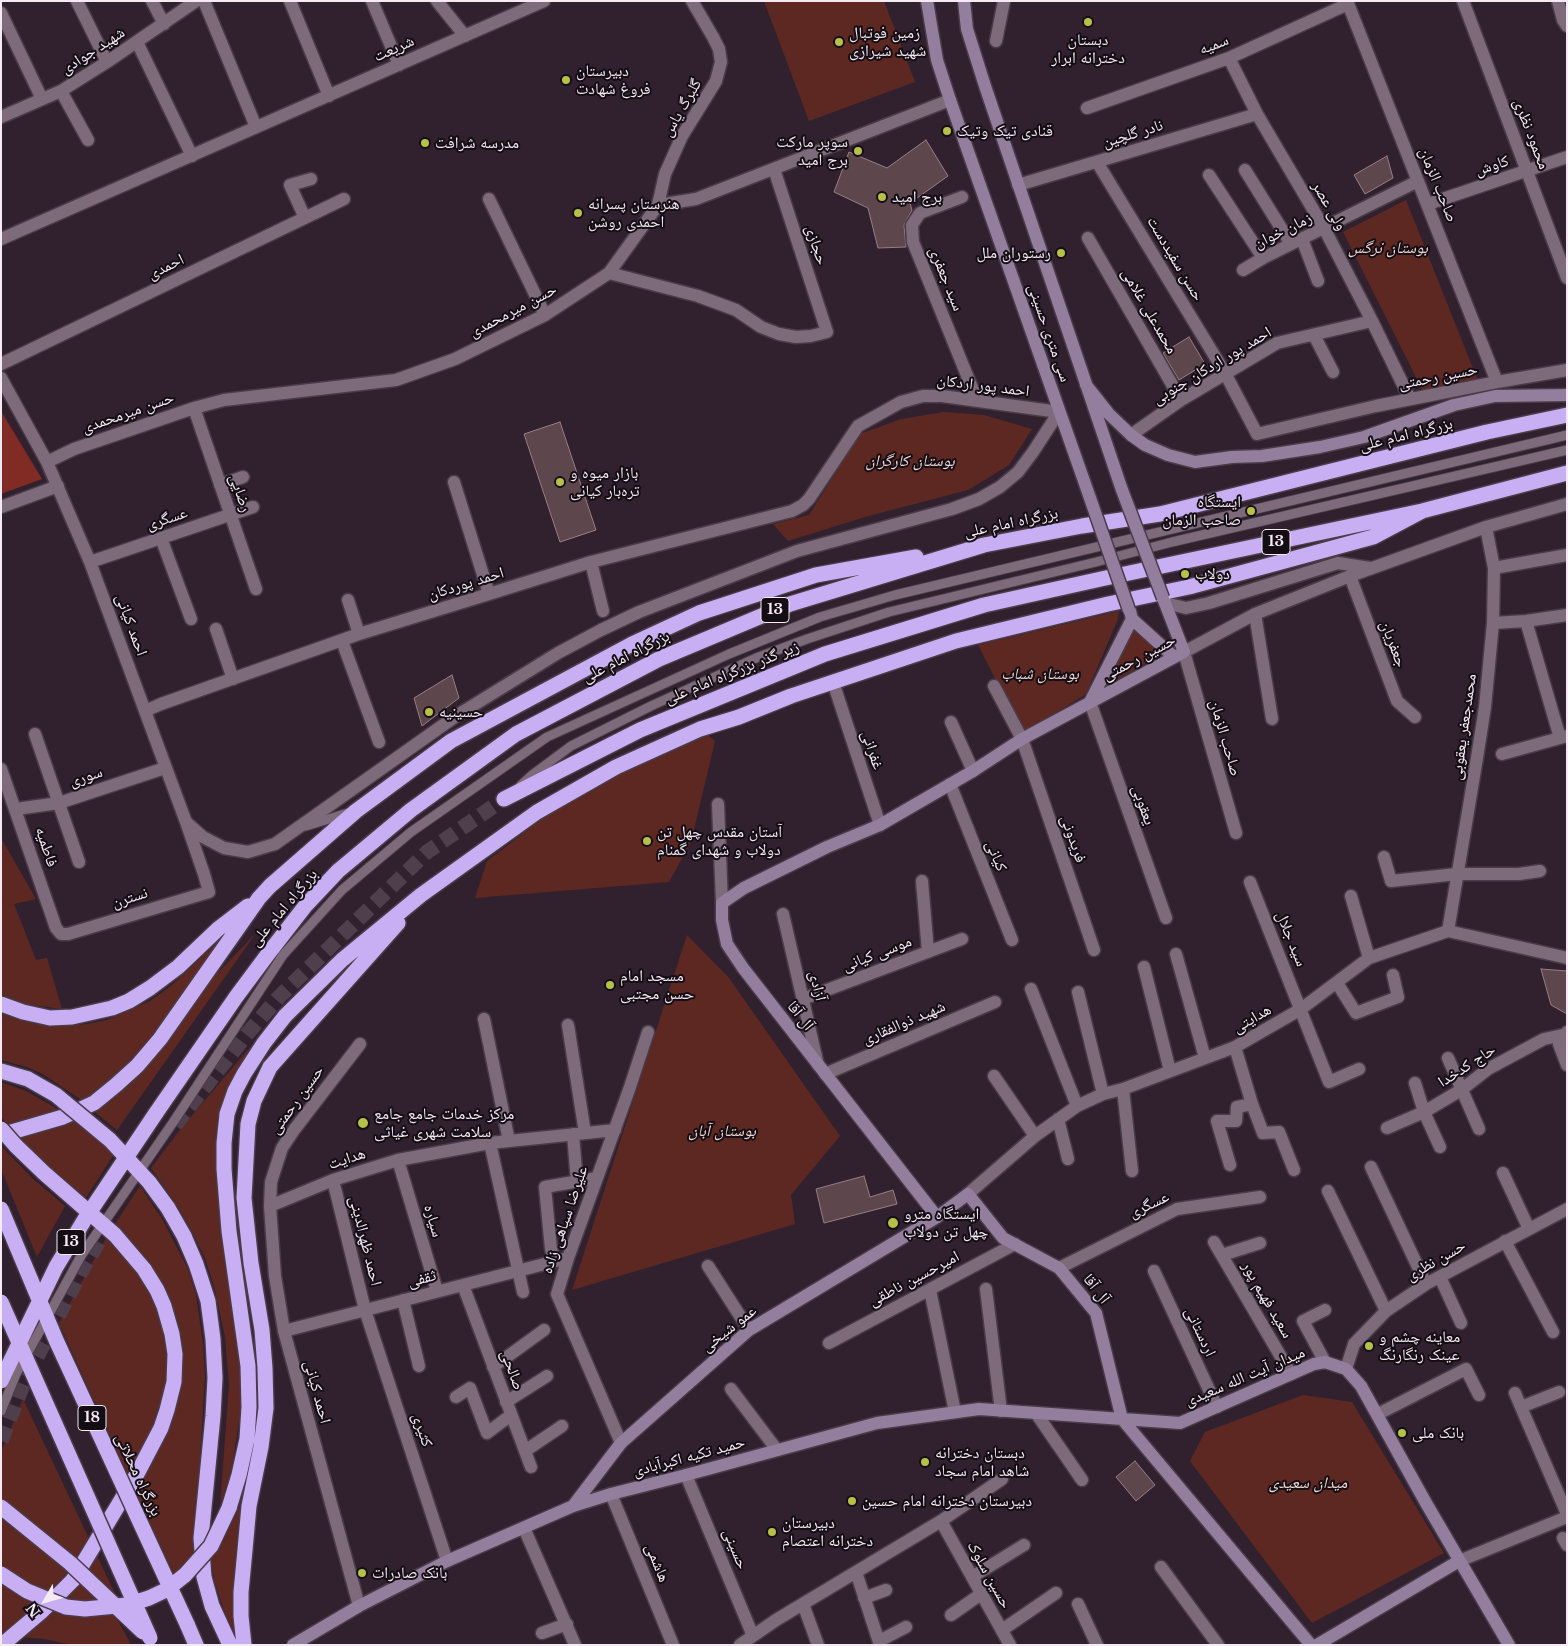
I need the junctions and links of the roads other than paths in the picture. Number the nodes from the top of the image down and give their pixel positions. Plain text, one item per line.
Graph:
1 (77, 1) edge
2 (152, 1) edge
3 (196, 1) edge
4 (204, 1) edge
5 (290, 1) edge
6 (372, 1) edge
7 (437, 1) edge
8 (544, 1) edge
9 (692, 1) edge
10 (927, 1) edge
11 (964, 1) edge
12 (1004, 1) edge
13 (1463, 1) edge
14 (1558, 1) edge
15 (1348, 3) edge
16 (1, 13) edge
17 (164, 24) junction
18 (1567, 26) edge
19 (465, 36) junction
20 (996, 40) dead end
21 (137, 42) junction
22 (1229, 58) junction
23 (107, 62) junction
24 (400, 65) junction
25 (61, 91) junction
26 (329, 96) junction
27 (42, 99) junction
28 (950, 100) junction
29 (1086, 108) dead end
30 (1257, 114) junction
31 (1, 117) edge
32 (256, 126) junction
33 (88, 140) dead end
34 (192, 156) junction
35 (1567, 157) edge
36 (1097, 162) junction
37 (774, 169) junction
38 (1245, 170) dead end
39 (1528, 171) junction
40 (1209, 175) dead end
41 (311, 179) dead end
42 (1418, 181) junction
43 (1018, 185) junction
44 (962, 196) dead end
45 (489, 199) dead end
46 (344, 200) dead end
47 (1428, 204) junction
48 (658, 206) junction
49 (305, 218) junction
50 (1324, 228) junction
51 (1, 238) edge
52 (1088, 238) dead end
53 (1296, 241) junction
54 (1263, 258) junction
55 (1243, 270) dead end
56 (609, 273) junction
57 (1567, 278) edge
58 (1318, 281) dead end
59 (545, 315) junction
60 (1372, 321) junction
61 (1314, 335) junction
62 (1, 364) edge
63 (1567, 370) edge
64 (1333, 372) dead end
65 (1225, 373) junction
66 (1, 378) edge
67 (1498, 382) junction
68 (1086, 385) junction
69 (1567, 395) edge
70 (1410, 399) junction
71 (977, 400) junction
72 (1182, 400) junction
73 (194, 408) junction
74 (1059, 412) junction
75 (1567, 415) edge
76 (1257, 434) joint
77 (1131, 435) junction
78 (1567, 435) edge
79 (1567, 450) edge
80 (47, 462) junction
81 (1567, 473) edge
82 (243, 477) dead end
83 (454, 482) dead end
84 (220, 485) junction
85 (58, 486) junction
86 (1567, 504) edge
87 (803, 505) joint
88 (1, 507) edge
89 (254, 507) dead end
90 (1422, 511) junction
91 (230, 516) junction
92 (1486, 527) junction
93 (161, 538) junction
94 (984, 545) junction
95 (1567, 555) edge
96 (90, 562) junction
97 (591, 562) junction
98 (1372, 568) junction
99 (1494, 568) junction
100 (1350, 576) junction
101 (256, 589) dead end
102 (489, 594) junction
103 (348, 600) dead end
104 (1164, 600) junction
105 (603, 611) dead end
106 (1131, 614) junction
107 (1255, 614) junction
108 (1567, 615) edge
109 (191, 619) dead end
110 (1526, 621) junction
111 (1493, 623) junction
112 (216, 628) dead end
113 (359, 634) junction
114 (342, 641) junction
115 (1179, 655) junction
116 (233, 679) junction
117 (834, 685) dead end
118 (994, 686) dead end
119 (1090, 702) junction
120 (145, 711) junction
121 (1415, 717) dead end
122 (1272, 719) dead end
123 (951, 722) dead end
124 (35, 734) dead end
125 (1563, 737) edge
126 (1022, 739) junction
127 (379, 742) dead end
128 (1502, 754) dead end
129 (164, 768) junction
130 (1, 769) edge
131 (973, 771) junction
132 (950, 784) junction
133 (506, 798) joint
134 (59, 803) junction
135 (718, 804) dead end
136 (16, 809) junction
137 (356, 811) junction
138 (186, 822) junction
139 (880, 825) junction
140 (298, 828) junction
141 (1236, 833) dead end
142 (1384, 857) dead end
143 (79, 862) dead end
144 (1540, 870) dead end
145 (1457, 874) junction
146 (922, 881) dead end
147 (1250, 882) dead end
148 (209, 892) joint
149 (421, 895) junction
150 (1352, 896) dead end
151 (259, 898) junction
152 (722, 903) junction
153 (783, 914) dead end
154 (1166, 918) dead end
155 (1448, 931) junction
156 (61, 934) joint
157 (962, 939) dead end
158 (1012, 940) dead end
159 (1094, 950) dead end
160 (928, 952) junction
161 (1176, 954) dead end
162 (1567, 957) edge
163 (1369, 958) junction
164 (1144, 968) dead end
165 (1393, 975) dead end
166 (1336, 983) junction
167 (1031, 988) dead end
168 (1078, 992) dead end
169 (803, 999) junction
170 (995, 1002) dead end
171 (1, 1004) edge
172 (1301, 1009) junction
173 (484, 1019) dead end
174 (568, 1025) dead end
175 (648, 1032) dead end
176 (1566, 1033) edge
177 (360, 1044) dead end
178 (1235, 1047) junction
179 (1205, 1058) junction
180 (1448, 1058) dead end
181 (1567, 1065) edge
182 (1359, 1068) dead end
183 (822, 1070) junction
184 (1, 1071) edge
185 (1170, 1071) junction
186 (994, 1076) dead end
187 (1415, 1083) dead end
188 (1123, 1089) junction
189 (1461, 1090) junction
190 (1103, 1094) junction
191 (1252, 1104) junction
192 (1077, 1106) junction
193 (1424, 1112) junction
194 (1058, 1119) junction
195 (1387, 1128) dead end
196 (1, 1129) edge
197 (1479, 1129) dead end
198 (615, 1130) junction
199 (579, 1133) junction
200 (1, 1135) edge
201 (1035, 1136) junction
202 (509, 1141) junction
203 (490, 1143) junction
204 (1440, 1147) dead end
205 (1068, 1159) dead end
206 (398, 1160) junction
207 (1230, 1165) dead end
208 (1371, 1167) dead end
209 (1294, 1170) dead end
210 (1132, 1171) dead end
211 (1503, 1173) dead end
212 (597, 1178) junction
213 (333, 1180) junction
214 (271, 1182) joint
215 (577, 1182) junction
216 (1328, 1191) dead end
217 (968, 1194) junction
218 (1260, 1197) dead end
219 (270, 1206) junction
220 (1567, 1209) edge
221 (1, 1210) edge
222 (937, 1217) junction
223 (1528, 1229) junction
224 (1506, 1241) junction
225 (1214, 1242) dead end
226 (1260, 1243) dead end
227 (1015, 1244) junction
228 (1222, 1255) junction
229 (568, 1258) junction
230 (555, 1261) junction
231 (708, 1266) dead end
232 (1059, 1268) junction
233 (518, 1270) junction
234 (1154, 1271) dead end
235 (1440, 1277) junction
236 (1426, 1284) junction
237 (463, 1285) junction
238 (986, 1289) dead end
239 (930, 1290) junction
240 (437, 1292) junction
241 (523, 1292) dead end
242 (403, 1300) junction
243 (1, 1302) edge
244 (365, 1310) junction
245 (1325, 1310) dead end
246 (1386, 1311) junction
247 (1461, 1323) dead end
248 (544, 1330) dead end
249 (749, 1330) junction
250 (284, 1331) junction
251 (1553, 1332) dead end
252 (829, 1343) dead end
253 (1325, 1362) junction
254 (419, 1366) dead end
255 (493, 1367) junction
256 (1346, 1369) junction
257 (1291, 1374) junction
258 (547, 1376) dead end
259 (1, 1381) edge
260 (731, 1390) dead end
261 (1559, 1392) dead end
262 (1515, 1393) dead end
263 (1479, 1395) dead end
264 (456, 1397) dead end
265 (506, 1402) junction
266 (1217, 1407) junction
267 (1521, 1407) junction
268 (1001, 1410) junction
269 (1, 1411) edge
270 (955, 1412) junction
271 (1036, 1413) junction
272 (1378, 1414) junction
273 (511, 1415) junction
274 (1122, 1419) junction
275 (562, 1426) dead end
276 (621, 1443) junction
277 (776, 1450) junction
278 (525, 1451) junction
279 (531, 1467) dead end
280 (686, 1475) junction
281 (1002, 1479) dead end
282 (1082, 1480) dead end
283 (611, 1494) junction
284 (573, 1506) junction
285 (1, 1507) edge
286 (1567, 1516) edge
287 (940, 1521) junction
288 (524, 1528) junction
289 (1024, 1546) dead end
290 (447, 1561) junction
291 (1459, 1561) junction
292 (1161, 1567) dead end
293 (856, 1572) junction
294 (1, 1574) edge
295 (972, 1577) junction
296 (886, 1590) dead end
297 (1056, 1593) dead end
298 (981, 1594) junction
299 (864, 1598) junction
300 (803, 1604) junction
301 (1078, 1604) dead end
302 (359, 1606) junction
303 (951, 1614) dead end
304 (566, 1624) junction
305 (906, 1627) dead end
306 (1002, 1630) junction
307 (542, 1633) dead end
308 (151, 1641) edge
309 (746, 1642) edge
310 (880, 1643) edge
311 (2, 1645) edge
312 (196, 1645) edge
313 (230, 1645) edge
314 (244, 1645) edge
315 (293, 1645) edge
316 (575, 1645) edge
317 (673, 1645) edge
318 (818, 1645) edge
319 (1010, 1645) edge
320 (1098, 1645) edge
321 (1218, 1645) edge
322 (1311, 1645) edge
323 (1317, 1645) edge
324 (1509, 1645) edge

1 - 23 street
2 - 17 street
3 - 17 street, شهید جوادی
4 - 32 street
5 - 26 street
6 - 24 street
7 - 19 street
8 - 19 street, شریعت
9 - 48 street, گلبرگ یاس
10 - 28 main road, سی متری حسینی
11 - 43 main road, سی متری حسینی
12 - 20 street
13 - 39 street, محمود نظری
14 - 18 street
15 - 22 street, سمیه
15 - 42 street, صاحب الزمان
16 - 27 street
17 - 21 street, شهید جوادی
19 - 24 street, شریعت
21 - 23 street, شهید جوادی
21 - 34 street
22 - 29 street, سمیه
22 - 30 street, ولی عصر
23 - 25 street, شهید جوادی
24 - 26 street, شریعت
25 - 27 street, شهید جوادی
25 - 33 street
26 - 32 street, شریعت
27 - 31 street, شهید جوادی
28 - 37 street
28 - 74 main road, سی متری حسینی
30 - 36 street, نادر گلچین
30 - 50 street, ولی عصر
32 - 34 street, شریعت
34 - 51 street, شریعت
35 - 39 street, کاوش
36 - 43 street, نادر گلچین
36 - 65 street, حسن سفیددست
37 - 48 street
37 - 56 street, حجازی
38 - 53 street
39 - 47 street, کاوش
39 - 57 street, محمود نظری
40 - 54 street
41 - 49 street
42 - 47 street, صاحب الزمان
42 - 50 street, زمان خوان
43 - 68 main road, سی متری حسینی
44 - 71 street, سید جعفری
45 - 59 street
46 - 49 street, احمدی
47 - 67 street, صاحب الزمان
48 - 56 street, حسن میرمحمدی
49 - 62 street, احمدی
50 - 53 street, زمان خوان
50 - 60 street, ولی عصر
52 - 72 street, محمدعلی غلامی
53 - 54 street, زمان خوان
53 - 58 street
54 - 55 street, زمان خوان
56 - 59 street, حسن میرمحمدی
59 - 73 street, حسن میرمحمدی
60 - 61 street, احمد پور اردکان جنوبی
60 - 70 street, ولی عصر
61 - 64 street
61 - 65 street, احمد پور اردکان جنوبی
63 - 67 street, حسین رحمتی
65 - 72 street, احمد پور اردکان جنوبی
65 - 76 street, حسن سفیددست
66 - 80 street, احمد کیانی
67 - 70 street, حسین رحمتی
68 - 77 main road
68 - 104 main road, سی متری حسینی, bridge
69 - 77 main road
70 - 76 street, حسین رحمتی
71 - 74 street, احمد پور اردکان
71 - 87 street, احمد پور اردکان
72 - 77 street, احمد پور اردکان جنوبی
73 - 80 street, حسن میرمحمدی
73 - 84 street, رضایی
74 - 106 main road, سی متری حسینی, bridge
74 - 140 street
75 - 94 highway, بزرگراه امام علی / 13
78 - 269 lane, bridge
79 - 133 lane
80 - 85 street, احمد کیانی
81 - 90 highway, 13
82 - 84 street
83 - 102 street
84 - 91 street, رضایی
85 - 88 street
85 - 96 street, احمد کیانی
86 - 92 street, حسین رحمتی
87 - 97 street, احمد پوردکان
89 - 91 street, عسگری
90 - 133 highway, زیر گذر بزرگراه امام علی / 13
90 - 149 highway
91 - 93 street, عسگری
91 - 101 street, رضایی
92 - 98 street, حسین رحمتی
92 - 99 street, محمدجعفر یعقوبی
93 - 96 street, عسگری
93 - 109 street
94 - 137 highway
94 - 259 highway, بزرگراه امام علی / 13, bridge
95 - 99 street
96 - 120 street, احمد کیانی
97 - 102 street, احمد پوردکان
97 - 105 street
98 - 100 street, حسین رحمتی
98 - 104 street
99 - 111 street, محمدجعفر یعقوبی
100 - 107 street, حسین رحمتی
100 - 121 street, جعفریان
102 - 113 street, احمد پوردکان
103 - 113 street
104 - 115 main road, سی متری حسینی
106 - 115 main road, سی متری حسینی
106 - 119 main road
107 - 115 street, حسین رحمتی
107 - 122 street
108 - 110 street
110 - 111 street
110 - 125 street
111 - 145 street, محمدجعفر یعقوبی
112 - 116 street
113 - 114 street, احمد پوردکان
114 - 116 street, احمد پوردکان
114 - 127 street
115 - 119 main road, حسین رحمتی
115 - 141 street, صاحب الزمان
116 - 120 street, احمد پوردکان
117 - 139 street, غفرانی
118 - 126 street, فریدونی
119 - 126 main road, حسین رحمتی
119 - 154 street, یعقوبی
120 - 129 street, احمد کیانی
123 - 131 street
124 - 134 street
125 - 128 street
126 - 131 main road, حسین رحمتی
126 - 159 street, فریدونی
129 - 134 street, سوری
129 - 138 street, احمد کیانی
130 - 136 street, فاطمیه
131 - 132 main road, حسین رحمتی
132 - 139 main road, حسین رحمتی
132 - 158 street, کیانی
134 - 136 street, سوری
134 - 143 street
135 - 152 street, آل آقا
136 - 156 street, فاطمیه
137 - 140 lane
137 - 151 highway
138 - 140 street
138 - 148 street, احمد کیانی
139 - 152 main road, حسین رحمتی
142 - 145 street
144 - 145 street
145 - 155 street, محمدجعفر یعقوبی
146 - 160 street
147 - 172 street, سید جلال
148 - 156 street, نسترن
149 - 294 highway, bridge
149 - 314 highway
150 - 163 street
151 - 171 highway
151 - 200 highway
152 - 183 main road, آل آقا
153 - 169 street, آزادی
155 - 162 street
155 - 163 street, هدایتی
157 - 160 street, موسی کیانی
160 - 169 street, موسی کیانی
161 - 179 street
163 - 166 street, هدایتی
164 - 185 street
165 - 166 street
166 - 172 street, هدایتی
167 - 192 street
168 - 190 street
169 - 183 street, آزادی
170 - 183 street, شهید ذوالفقاری
172 - 178 street, هدایتی
172 - 182 street, سید جلال
173 - 202 street
174 - 199 street
175 - 198 street, علیرضا سپاهی زاده
176 - 181 street
176 - 189 street, حاج کدخدا
177 - 214 street, حسین رحمتی
178 - 179 street, هدایتی
178 - 191 street
179 - 185 street, هدایتی
180 - 189 street
183 - 222 main road, آل آقا
184 - 313 highway, bridge
185 - 188 street, هدایتی
186 - 201 street
187 - 193 street
188 - 190 street, هدایتی
188 - 210 street
189 - 193 street, حاج کدخدا
189 - 197 street
190 - 192 street, هدایتی
191 - 207 street
191 - 209 street
192 - 194 street, هدایتی
193 - 195 street, حاج کدخدا
193 - 204 street
194 - 201 street, هدایتی
194 - 205 street
196 - 311 highway, bridge
198 - 199 street, هدایت
198 - 212 street, علیرضا سپاهی زاده
199 - 202 street, هدایت
199 - 215 street
201 - 217 street, هدایتی
202 - 203 street, هدایت
203 - 206 street, هدایت
203 - 233 street
206 - 213 street, هدایت
206 - 240 street, سیاره
208 - 236 street
211 - 223 street
212 - 215 street
212 - 229 street, علیرضا سپاهی زاده
213 - 219 street, هدایت
213 - 244 street, احمد ظهرالدینی
214 - 219 street, احمد کیانی
215 - 230 street
216 - 246 street
217 - 222 main road, عمو شیخی
217 - 227 main road, آل آقا
218 - 232 street, عسگری
219 - 250 street, احمد کیانی
220 - 223 street, حسن نظری
221 - 312 highway, بزرگراه محلاتی / 18, bridge
222 - 249 main road, عمو شیخی
223 - 224 street, حسن نظری
224 - 235 street, حسن نظری
224 - 251 street
225 - 228 street, سعید فهیم پور
226 - 228 street
227 - 232 main road, آل آقا
227 - 239 street, امیرحسین ناطقی
228 - 257 street, سعید فهیم پور
229 - 230 street, ثقفی
229 - 276 street, علیرضا سپاهی زاده
230 - 233 street, ثقفی
231 - 249 street
232 - 274 main road, آل آقا
233 - 237 street, ثقفی
233 - 241 street
234 - 266 street, اردستانی
235 - 236 street, حسن نظری
235 - 247 street
236 - 246 street, حسن نظری
237 - 240 street, ثقفی
237 - 255 street, صالحی
238 - 268 street
239 - 252 street, امیرحسین ناطقی
239 - 270 street
240 - 242 street, ثقفی
242 - 244 street, ثقفی
242 - 254 street
243 - 308 highway, 18, bridge
244 - 250 street, ثقفی
244 - 290 street, کثیری
245 - 253 street
246 - 256 street, حسن نظری
248 - 255 street
249 - 276 main road, عمو شیخی
250 - 302 street, احمد کیانی
253 - 256 main road, میدان آیت الله سعیدی
253 - 257 main road, میدان آیت الله سعیدی
255 - 265 street, صالحی
256 - 272 main road
257 - 266 main road, میدان آیت الله سعیدی
258 - 265 street
260 - 277 street
261 - 267 street
262 - 267 street
263 - 272 street
264 - 273 street
265 - 273 street, صالحی
266 - 274 main road, میدان آیت الله سعیدی
267 - 286 street
268 - 270 main road, حمید تکیه اکبرآبادی
268 - 271 main road, حمید تکیه اکبرآبادی
270 - 277 main road, حمید تکیه اکبرآبادی
271 - 274 main road, حمید تکیه اکبرآبادی
271 - 282 street
272 - 291 main road
273 - 278 street, صالحی
274 - 322 main road
275 - 278 street
276 - 284 main road, عمو شیخی
277 - 280 main road, حمید تکیه اکبرآبادی
278 - 279 street, صالحی
280 - 283 main road, حمید تکیه اکبرآبادی
280 - 309 street, حسینی
281 - 287 street
283 - 284 main road, حمید تکیه اکبرآبادی
283 - 317 street, هاشمی
284 - 288 main road, حمید تکیه اکبرآبادی
285 - 308 highway, bridge
286 - 291 street
287 - 293 street
287 - 295 street, حسین سلوک
288 - 290 main road, حمید تکیه اکبرآبادی
288 - 304 street
289 - 295 street
290 - 302 main road, حمید تکیه اکبرآبادی
291 - 323 main road
291 - 324 main road
292 - 321 street
293 - 299 street
293 - 300 street
295 - 298 street, حسین سلوک
296 - 299 street
297 - 306 street
298 - 303 street
298 - 306 street, حسین سلوک
299 - 310 street
300 - 309 street
300 - 318 street
301 - 320 street
302 - 315 main road, حمید تکیه اکبرآبادی
304 - 307 street
304 - 316 street
305 - 310 street
306 - 319 street, حسین سلوک

